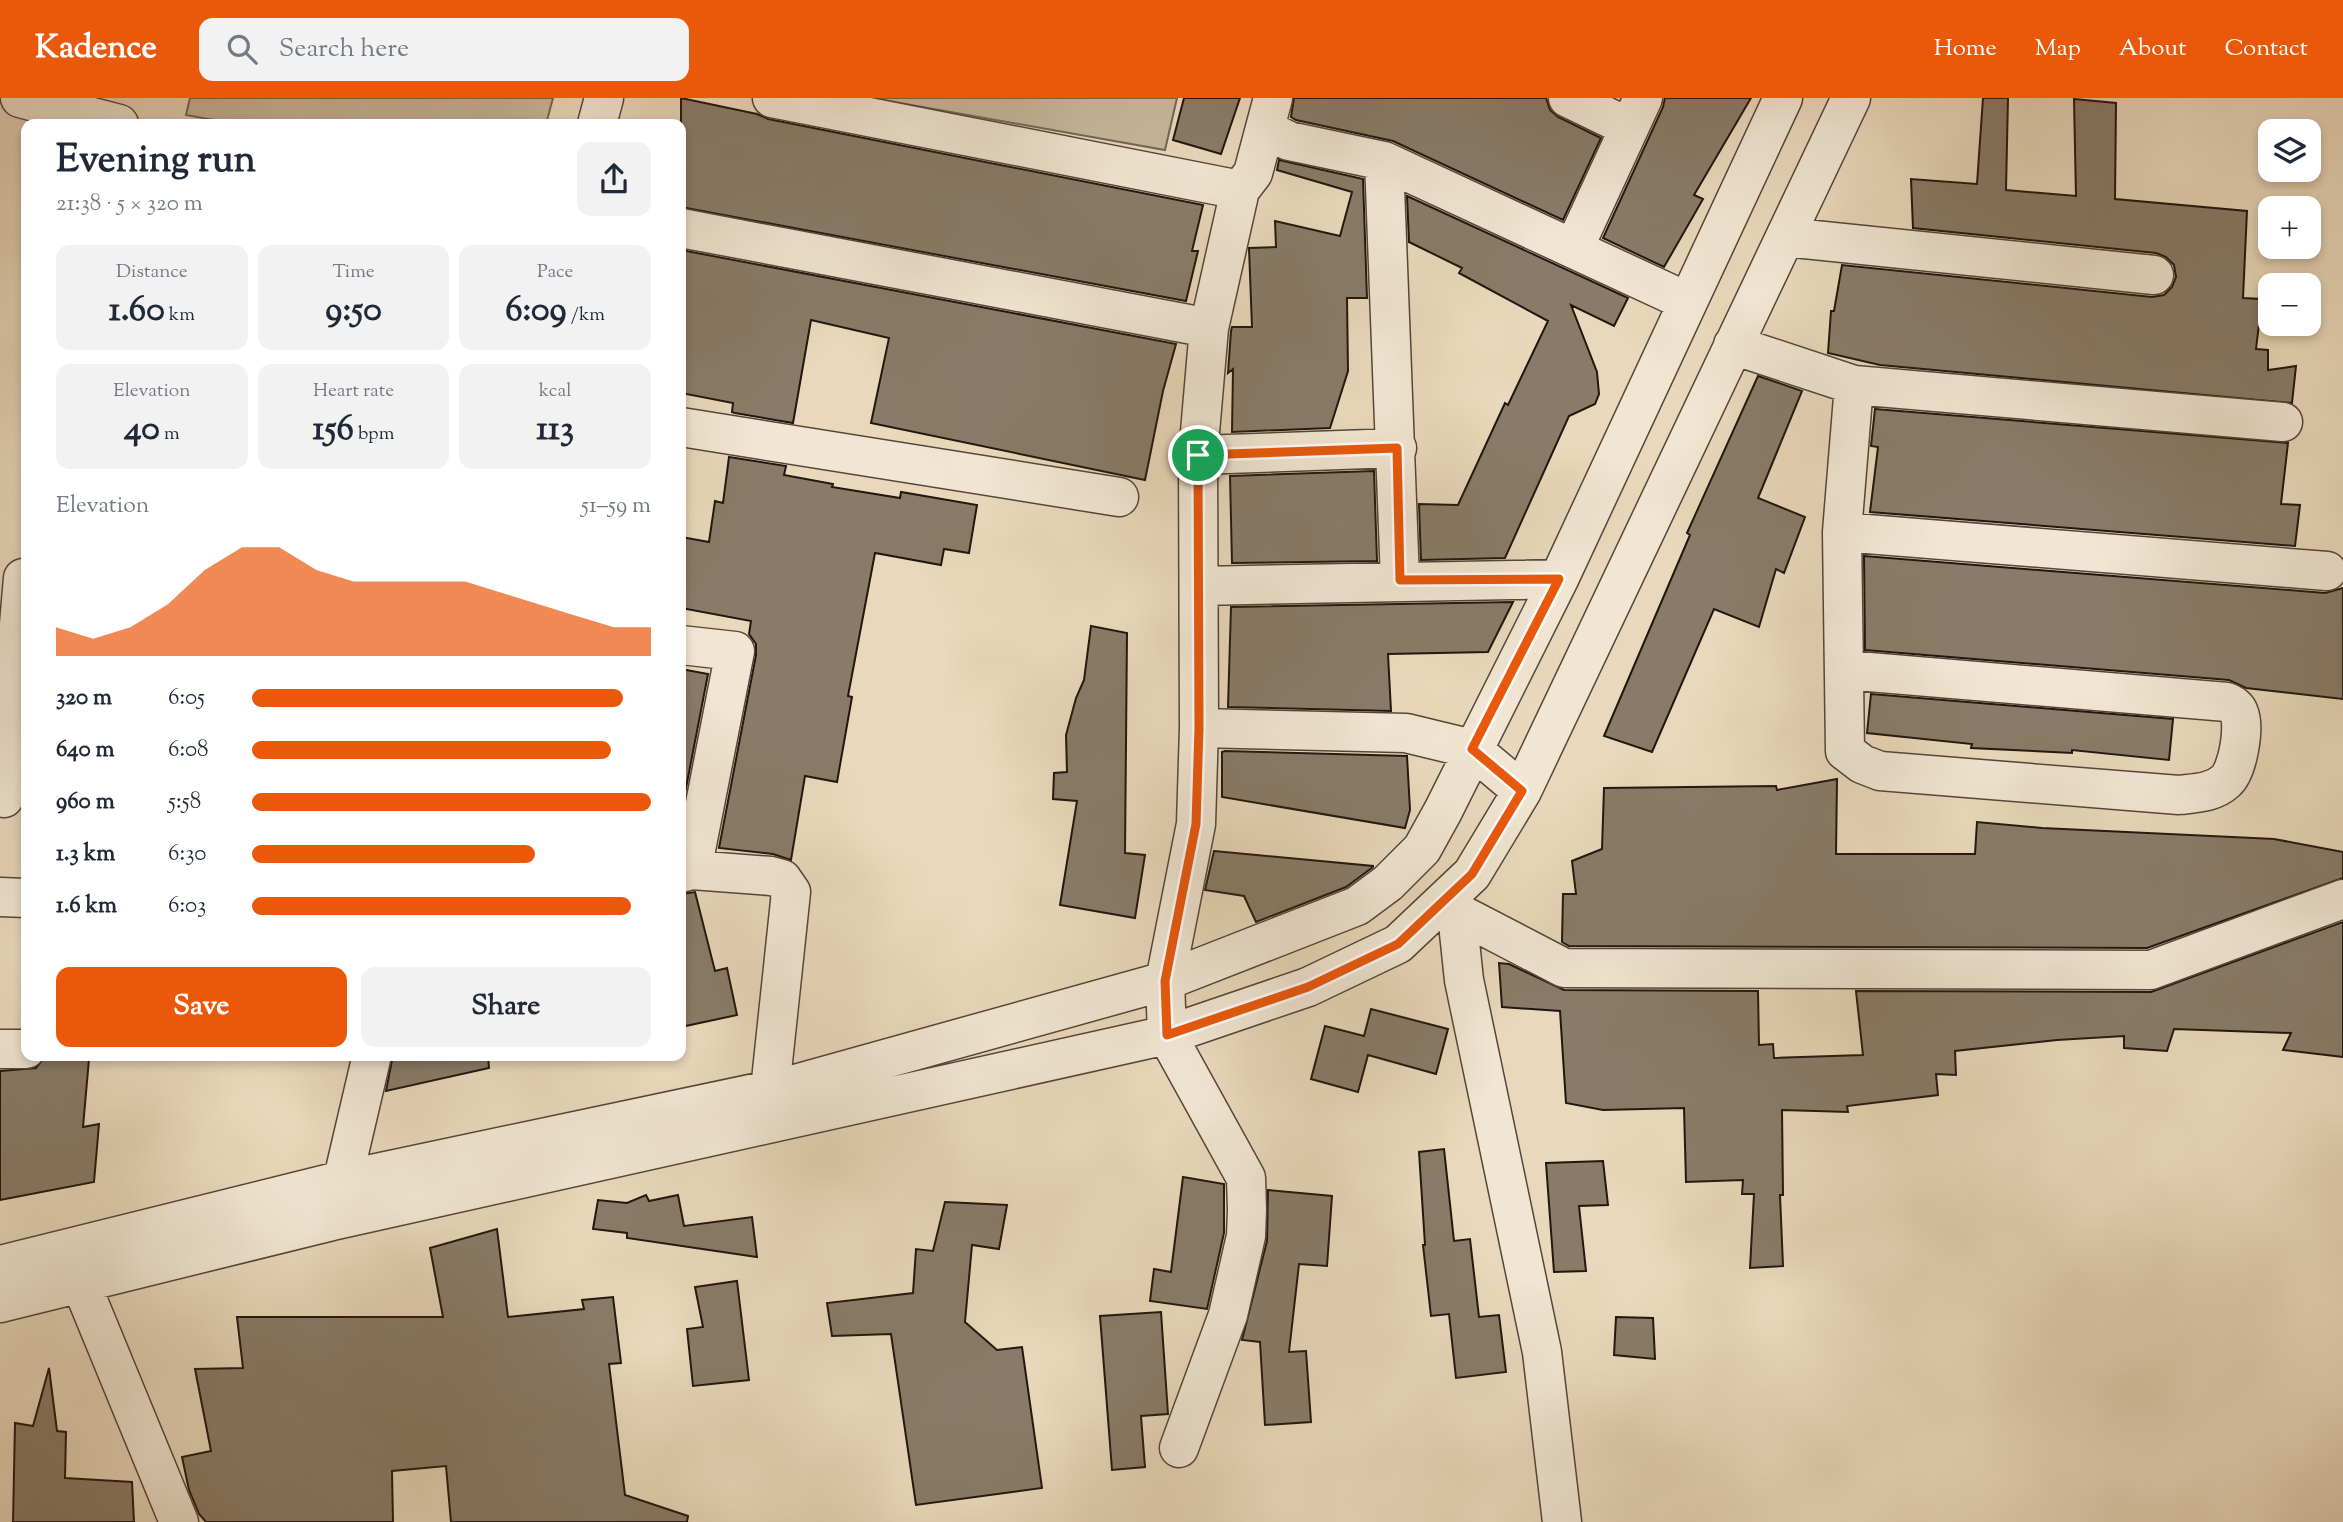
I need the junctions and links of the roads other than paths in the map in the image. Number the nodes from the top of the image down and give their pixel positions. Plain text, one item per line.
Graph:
1 (20, 98) edge
2 (604, 98) edge
3 (772, 98) edge
4 (1568, 98) edge
5 (1783, 98) edge
6 (1851, 98) edge
7 (1636, 113) edge
8 (1269, 114) edge
9 (100, 119) edge
10 (598, 119) edge
11 (1384, 161) junction
12 (1240, 190) junction
13 (686, 229) edge
14 (1785, 237) junction
15 (1574, 248) junction
16 (2154, 275) dead end
17 (1688, 302) junction
18 (1209, 328) junction
19 (1733, 345) junction
20 (1854, 385) junction
21 (2283, 422) dead end
22 (686, 428) edge
23 (1397, 448) junction
24 (1198, 455) junction
25 (1119, 497) dead end
26 (1842, 532) junction
27 (2327, 571) dead end
28 (16, 578) edge
29 (1559, 579) junction
30 (1400, 580) junction
31 (1199, 586) junction
32 (686, 646) edge
33 (1844, 670) junction
34 (1199, 728) junction
35 (1472, 749) junction
36 (1522, 791) junction
37 (4, 799) dead end
38 (686, 871) edge
39 (0, 897) edge
40 (21, 898) edge
41 (2343, 899) edge
42 (1449, 909) junction
43 (1165, 981) junction
44 (1167, 1035) junction
45 (0, 1049) edge
46 (21, 1049) edge
47 (371, 1061) edge
48 (770, 1090) junction
49 (344, 1180) junction
50 (332, 1221) junction
51 (67, 1248) junction
52 (0, 1265) edge
53 (80, 1285) junction
54 (0, 1303) edge
55 (1179, 1448) dead end
56 (179, 1522) edge
57 (1562, 1522) edge

1 - 9 street
2 - 10 street
3 - 12 street
4 - 7 street
5 - 17 street
6 - 14 street
7 - 15 street
8 - 11 street
8 - 12 street
11 - 15 street
11 - 23 street
12 - 18 street
13 - 18 street
14 - 16 street
14 - 19 street
15 - 17 street
17 - 29 street
18 - 24 street
19 - 20 street
19 - 36 street
20 - 21 street
20 - 26 street
22 - 25 street
23 - 24 street
23 - 30 street
24 - 31 street
26 - 27 street
26 - 33 street
28 - 37 street
29 - 30 street
29 - 35 street
30 - 31 street
31 - 34 street
32 - 38 street
33 - 33 street
34 - 35 street
34 - 43 street
35 - 36 street
35 - 43 street
36 - 42 street
38 - 48 street
39 - 40 street
41 - 42 street
42 - 44 street
42 - 57 street
43 - 44 street
43 - 48 street
44 - 50 street
44 - 55 street
45 - 46 street
47 - 49 street
48 - 49 street
49 - 50 street
49 - 51 street
50 - 53 street
51 - 52 street
51 - 53 street
53 - 54 street
53 - 56 street

